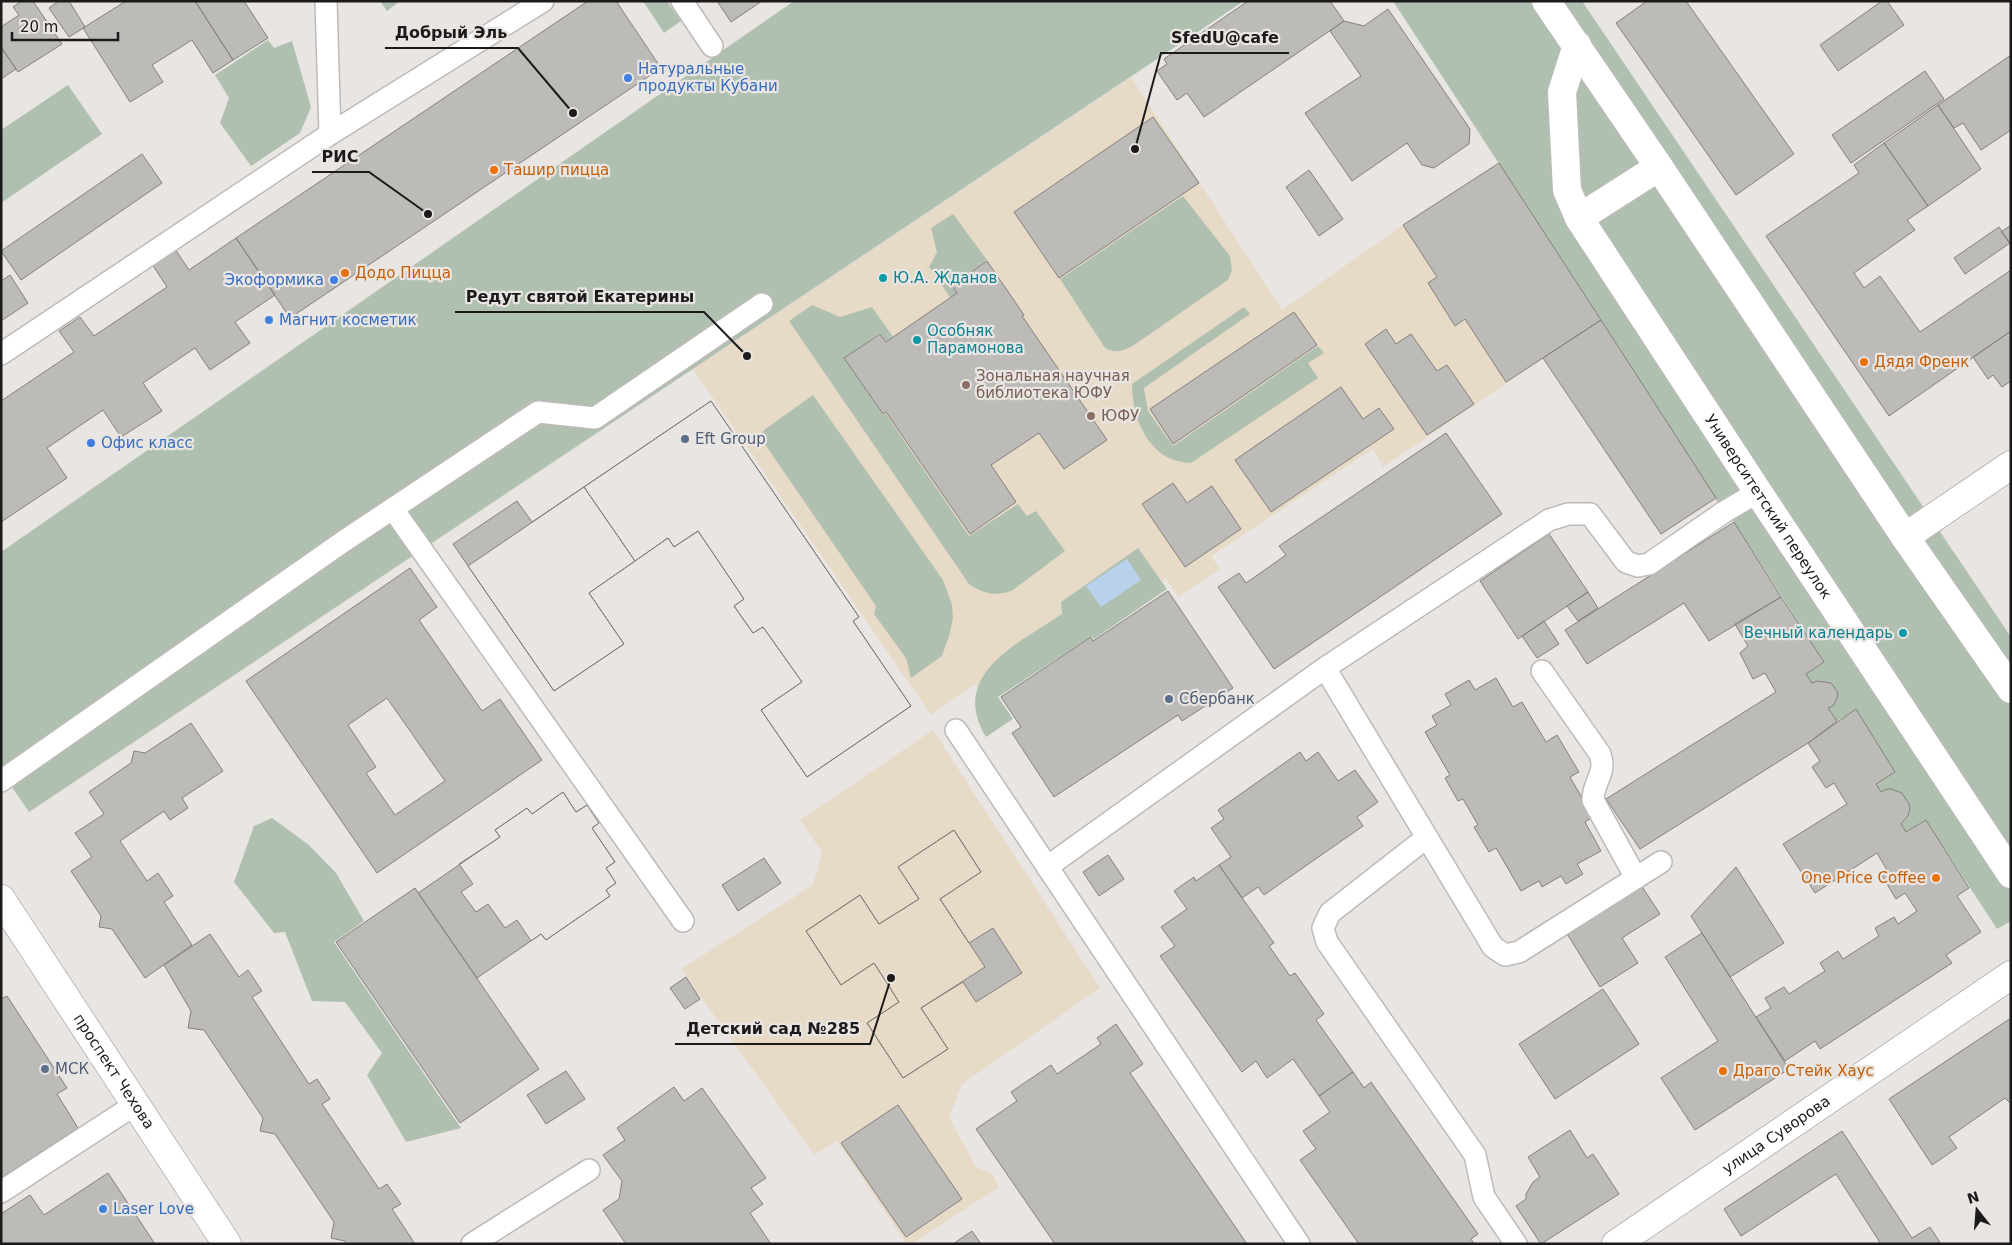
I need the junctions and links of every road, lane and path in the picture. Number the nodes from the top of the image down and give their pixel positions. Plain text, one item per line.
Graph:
1 (326, 1) edge
2 (543, 1) edge
3 (682, 1) edge
4 (1546, 1) edge
5 (1577, 45) junction
6 (712, 46) dead end
7 (330, 134) junction
8 (1659, 167) junction
9 (1579, 218) junction
10 (762, 304) dead end
11 (1, 354) edge
12 (2011, 465) edge
13 (1758, 492) junction
14 (393, 509) junction
15 (1905, 537) junction
16 (1325, 668) junction
17 (1542, 671) dead end
18 (2009, 683) edge
19 (956, 730) dead end
20 (1, 781) edge
21 (1426, 838) junction
22 (1661, 862) dead end
23 (1047, 867) junction
24 (2011, 874) edge
25 (1636, 878) junction
26 (1, 899) edge
27 (682, 921) dead end
28 (2011, 974) edge
29 (136, 1104) junction
30 (589, 1170) dead end
31 (1, 1192) edge
32 (228, 1244) edge
33 (472, 1244) edge
34 (1299, 1244) edge
35 (1516, 1244) edge
36 (1616, 1244) edge

1 - 7 lane
2 - 7 lane
3 - 6 lane
4 - 5 street
5 - 8 street
5 - 9 street, Университетский переулок
7 - 11 lane
8 - 9 street
8 - 15 street
9 - 13 street, Университетский переулок
10 - 14 lane
12 - 15 street
13 - 16 lane
13 - 24 street, Университетский переулок
14 - 20 lane
14 - 27 lane
15 - 18 street
16 - 21 lane
16 - 23 lane
17 - 25 lane
19 - 23 lane
21 - 25 lane
21 - 35 lane
22 - 25 lane
23 - 34 lane
26 - 29 street, проспект Чехова
28 - 36 street, улица Суворова
29 - 31 lane
29 - 32 street, проспект Чехова
30 - 33 lane

